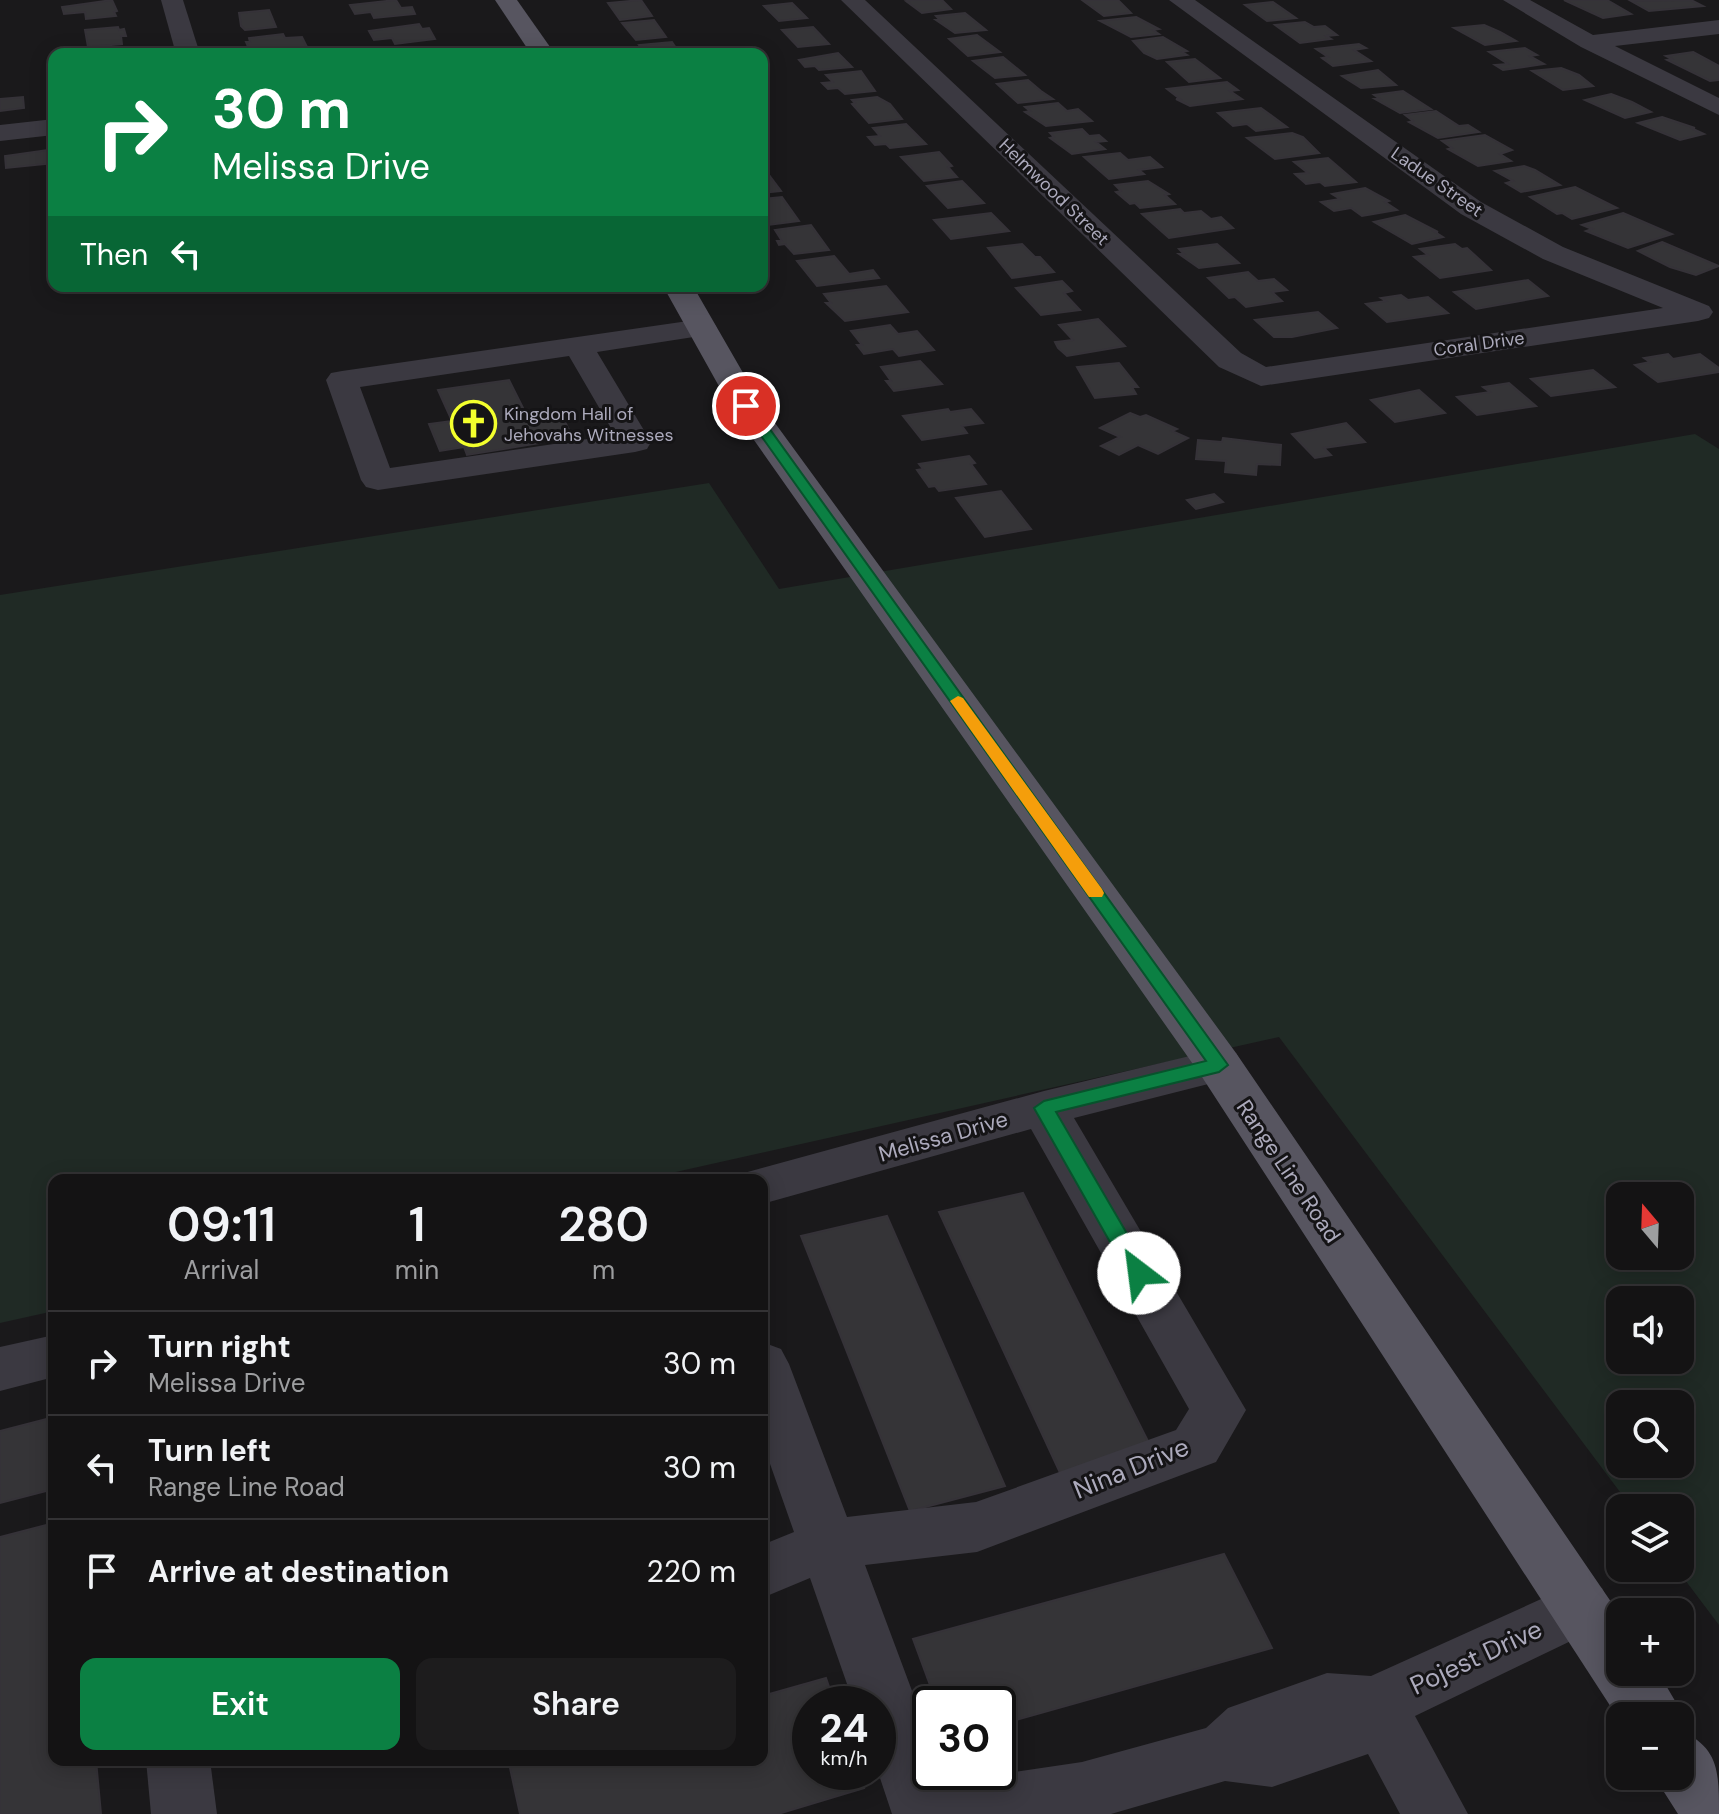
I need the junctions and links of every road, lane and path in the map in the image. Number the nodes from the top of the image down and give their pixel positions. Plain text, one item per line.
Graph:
1 (172, 0) edge
2 (506, 0) edge
3 (852, 0) edge
4 (1180, 0) edge
5 (1514, 0) edge
6 (1719, 27) edge
7 (1589, 42) junction
8 (186, 48) edge
9 (539, 48) edge
10 (1719, 108) edge
11 (48, 128) edge
12 (0, 133) edge
13 (681, 292) edge
14 (1708, 315) edge
15 (702, 328) junction
16 (578, 345) junction
17 (1261, 377) joint
18 (1219, 1065) junction
19 (1044, 1108) junction
20 (768, 1184) edge
21 (48, 1357) edge
22 (0, 1369) edge
23 (768, 1380) edge
24 (828, 1544) junction
25 (768, 1569) edge
26 (1581, 1607) junction
27 (1606, 1645) edge
28 (1373, 1706) junction
29 (179, 1766) edge
30 (1694, 1782) edge
31 (1088, 1803) edge
32 (184, 1814) edge
33 (925, 1814) edge
34 (937, 1814) edge
35 (1435, 1814) edge
36 (1715, 1814) edge

1 - 8 street
2 - 9 main road
3 - 17 street, Helmwood Street
4 - 14 street, Ladue Street
5 - 7 street
6 - 7 street
7 - 10 street
11 - 12 street
13 - 15 main road, Range Line Road
14 - 17 street, Coral Drive
15 - 16 street
15 - 18 main road, Range Line Road
16 - 16 street
18 - 19 street, Melissa Drive
18 - 26 main road, Range Line Road
19 - 20 street, Melissa Drive
19 - 24 street, Nina Drive
21 - 22 street
23 - 24 street
24 - 25 street, Nina Drive
24 - 33 street
26 - 27 main road, Range Line Road
26 - 28 street, Pojest Drive
28 - 31 street, Pojest Drive
28 - 35 street
29 - 32 street
30 - 36 main road
31 - 34 street, Pojest Drive

